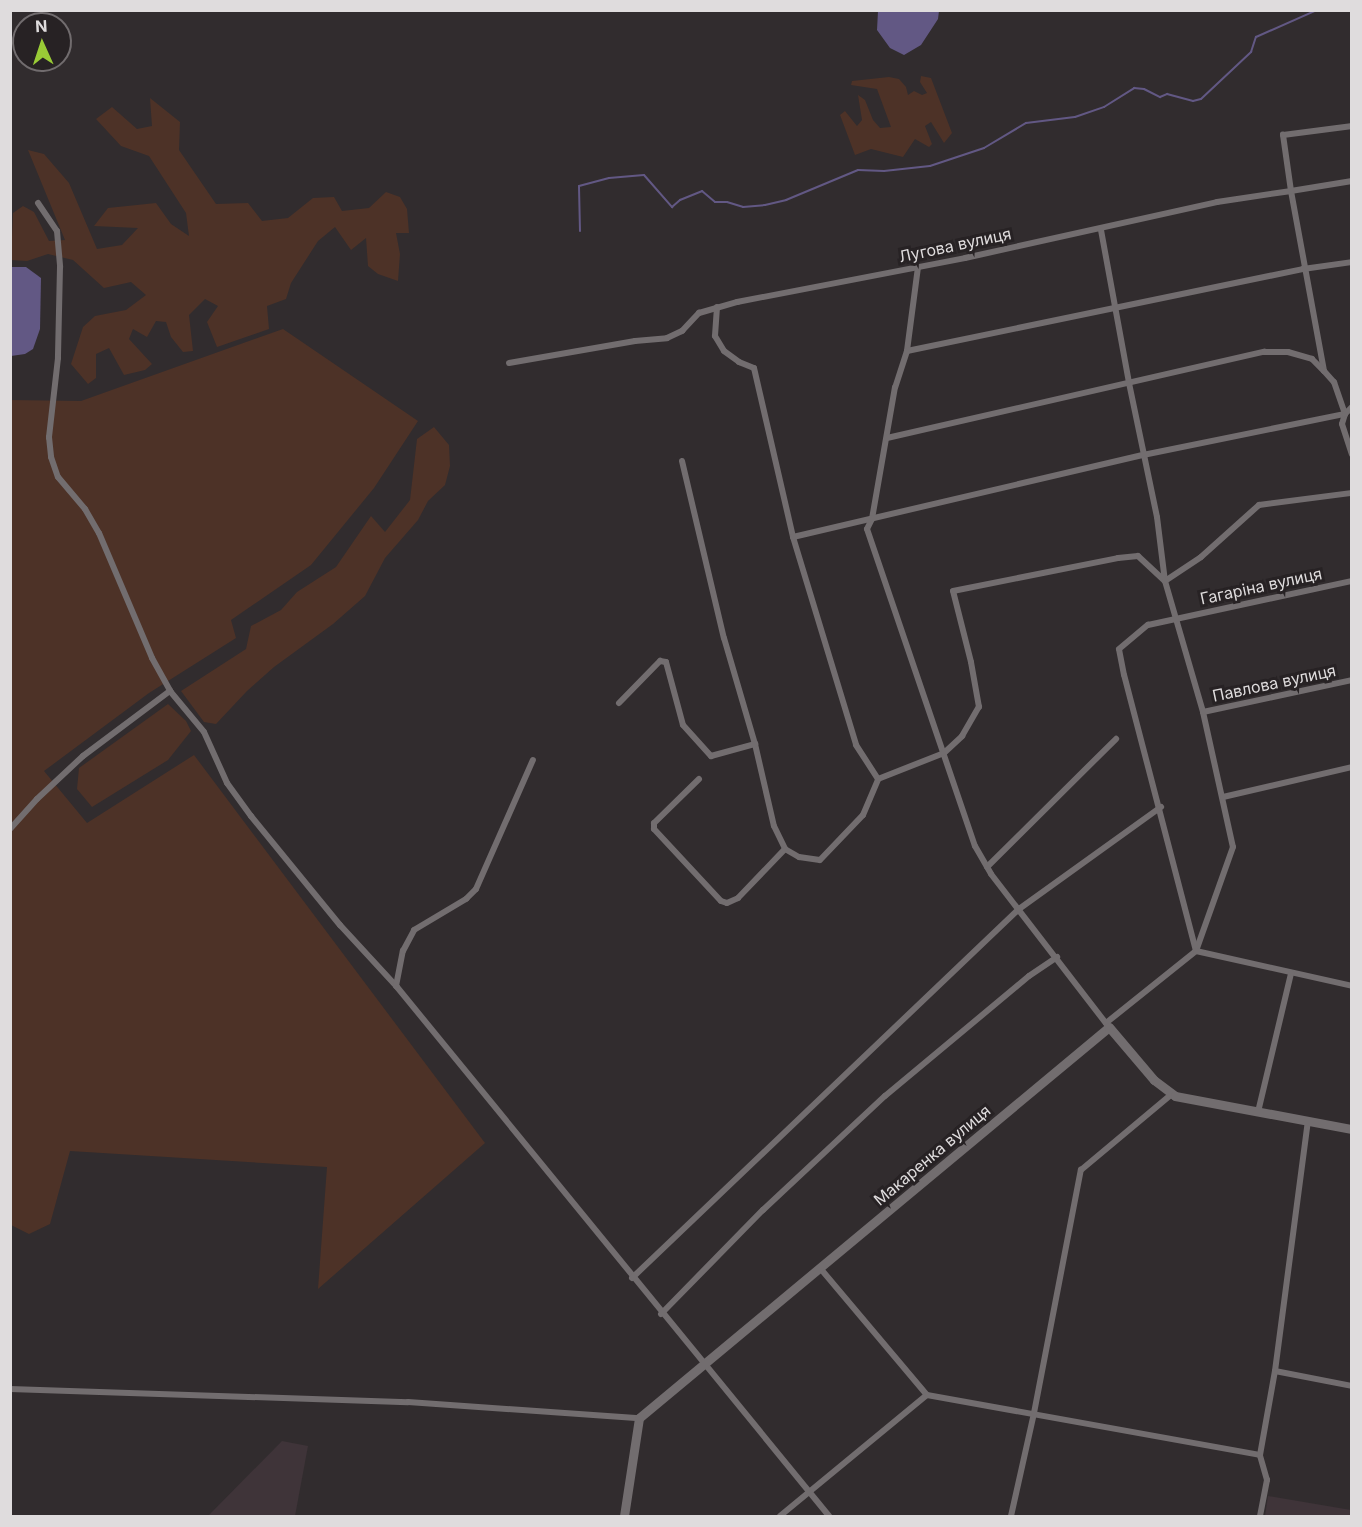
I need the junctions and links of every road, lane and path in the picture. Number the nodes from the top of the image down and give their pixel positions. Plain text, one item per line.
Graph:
1 (1352, 126) edge
2 (1352, 181) edge
3 (1290, 191) junction
4 (38, 203) dead end
5 (1101, 230) junction
6 (1352, 262) edge
7 (918, 267) junction
8 (1303, 269) junction
9 (717, 307) junction
10 (1116, 310) junction
11 (907, 351) junction
12 (509, 363) dead end
13 (1324, 371) junction
14 (1129, 383) junction
15 (1352, 407) edge
16 (1345, 414) junction
17 (887, 438) junction
18 (1352, 454) edge
19 (1143, 455) junction
20 (682, 461) dead end
21 (1352, 493) edge
22 (872, 519) junction
23 (793, 537) junction
24 (1165, 581) junction
25 (1352, 581) edge
26 (1177, 618) junction
27 (1352, 680) edge
28 (170, 691) junction
29 (619, 703) dead end
30 (1203, 712) junction
31 (1116, 739) dead end
32 (755, 744) junction
33 (944, 753) junction
34 (533, 760) dead end
35 (1352, 767) edge
36 (699, 779) dead end
37 (878, 779) junction
38 (1223, 797) junction
39 (1161, 807) junction
40 (10, 829) edge
41 (785, 849) junction
42 (987, 867) junction
43 (1019, 909) junction
44 (1196, 951) junction
45 (1057, 957) junction
46 (1291, 973) junction
47 (396, 986) junction
48 (1352, 986) edge
49 (1108, 1025) junction
50 (1172, 1094) junction
51 (1258, 1112) junction
52 (1308, 1122) junction
53 (1352, 1129) edge
54 (820, 1269) junction
55 (632, 1278) junction
56 (661, 1314) junction
57 (704, 1365) junction
58 (1275, 1371) junction
59 (1352, 1386) edge
60 (10, 1389) edge
61 (927, 1395) junction
62 (1034, 1413) junction
63 (639, 1418) junction
64 (1260, 1455) junction
65 (810, 1492) junction
66 (624, 1516) edge
67 (780, 1516) edge
68 (829, 1516) edge
69 (1011, 1516) edge
70 (1260, 1516) edge

1 - 3 street
2 - 3 street, Лугова вулиця
3 - 5 street, Лугова вулиця
3 - 8 street
4 - 28 street
5 - 7 street, Лугова вулиця
5 - 10 street
6 - 8 street
7 - 9 street, Лугова вулиця
7 - 11 street
8 - 10 street
8 - 13 street
9 - 12 street, Лугова вулиця
9 - 23 street
10 - 11 street
10 - 14 street
11 - 17 street
13 - 14 street
13 - 16 street
14 - 17 street
14 - 19 street
15 - 16 street
16 - 18 street
16 - 19 street
17 - 22 street
19 - 22 street
19 - 24 street
20 - 32 street
21 - 24 street
22 - 23 street
22 - 33 street
23 - 37 street
24 - 26 street
24 - 33 street
25 - 26 street, Гагаріна вулиця
26 - 30 street
26 - 39 street, Гагаріна вулиця
27 - 30 street, Павлова вулиця
28 - 40 street
28 - 47 street
29 - 32 street
30 - 38 street
31 - 42 street
32 - 41 street
33 - 37 street
33 - 42 street
34 - 47 street
35 - 38 street
36 - 41 street
37 - 41 street
38 - 44 street
39 - 43 street
39 - 44 street
42 - 43 street
43 - 45 street
43 - 55 street
44 - 46 street
44 - 49 street
45 - 49 street
45 - 56 street
46 - 48 street
46 - 51 street
47 - 55 street
49 - 50 street
49 - 54 street, Макаренка вулиця
50 - 51 street
50 - 62 street
51 - 52 street
52 - 53 street
52 - 58 street
54 - 57 street, Макаренка вулиця
54 - 61 street
55 - 56 street
56 - 57 street
57 - 63 street, Макаренка вулиця
57 - 65 street
58 - 59 street
58 - 64 street
60 - 63 street
61 - 62 street
61 - 65 street
62 - 64 street
62 - 69 street
63 - 66 street
64 - 70 street
65 - 67 street
65 - 68 street

